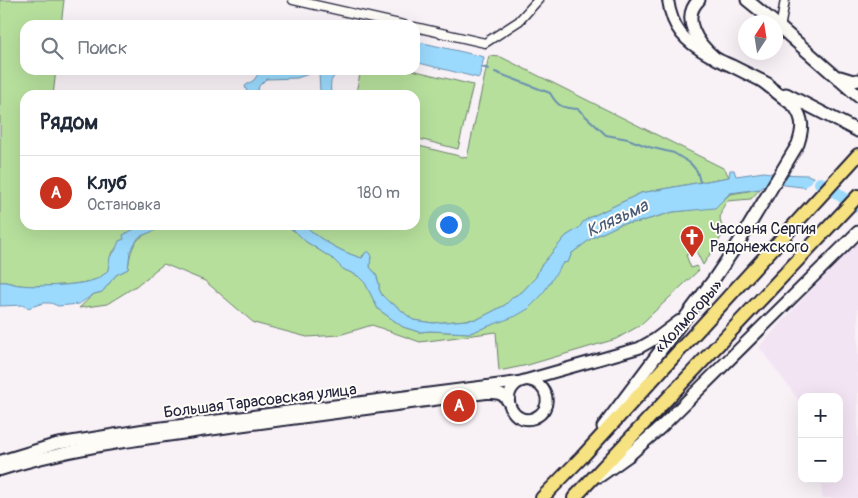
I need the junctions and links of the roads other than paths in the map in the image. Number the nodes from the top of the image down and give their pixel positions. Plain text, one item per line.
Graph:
1 (293, 0) edge
2 (538, 0) edge
3 (668, 0) edge
4 (699, 0) edge
5 (785, 0) edge
6 (751, 3) edge
7 (765, 15) edge
8 (780, 15) edge
9 (382, 20) edge
10 (420, 29) edge
11 (783, 31) edge
12 (715, 58) junction
13 (826, 68) junction
14 (858, 80) edge
15 (762, 81) junction
16 (858, 96) edge
17 (858, 130) edge
18 (858, 154) edge
19 (858, 196) edge
20 (858, 232) edge
21 (685, 317) junction
22 (522, 381) junction
23 (508, 402) junction
24 (582, 457) junction
25 (0, 461) edge
26 (0, 470) edge
27 (586, 485) junction
28 (542, 498) edge
29 (574, 498) edge

1 - 9 street
2 - 10 street
3 - 12 street
4 - 12 main road
5 - 8 street
6 - 7 main road
11 - 13 main road
12 - 15 main road
13 - 14 main road
13 - 16 main road
15 - 17 main road
15 - 21 main road
18 - 24 highway, «Холмогоры»
19 - 27 highway
20 - 27 main road
21 - 22 street, Большая Тарасовская улица
21 - 24 main road
22 - 23 street
22 - 23 street
22 - 25 street, Большая Тарасовская улица
23 - 26 street, Большая Тарасовская улица
24 - 28 highway, «Холмогоры»
27 - 29 highway

